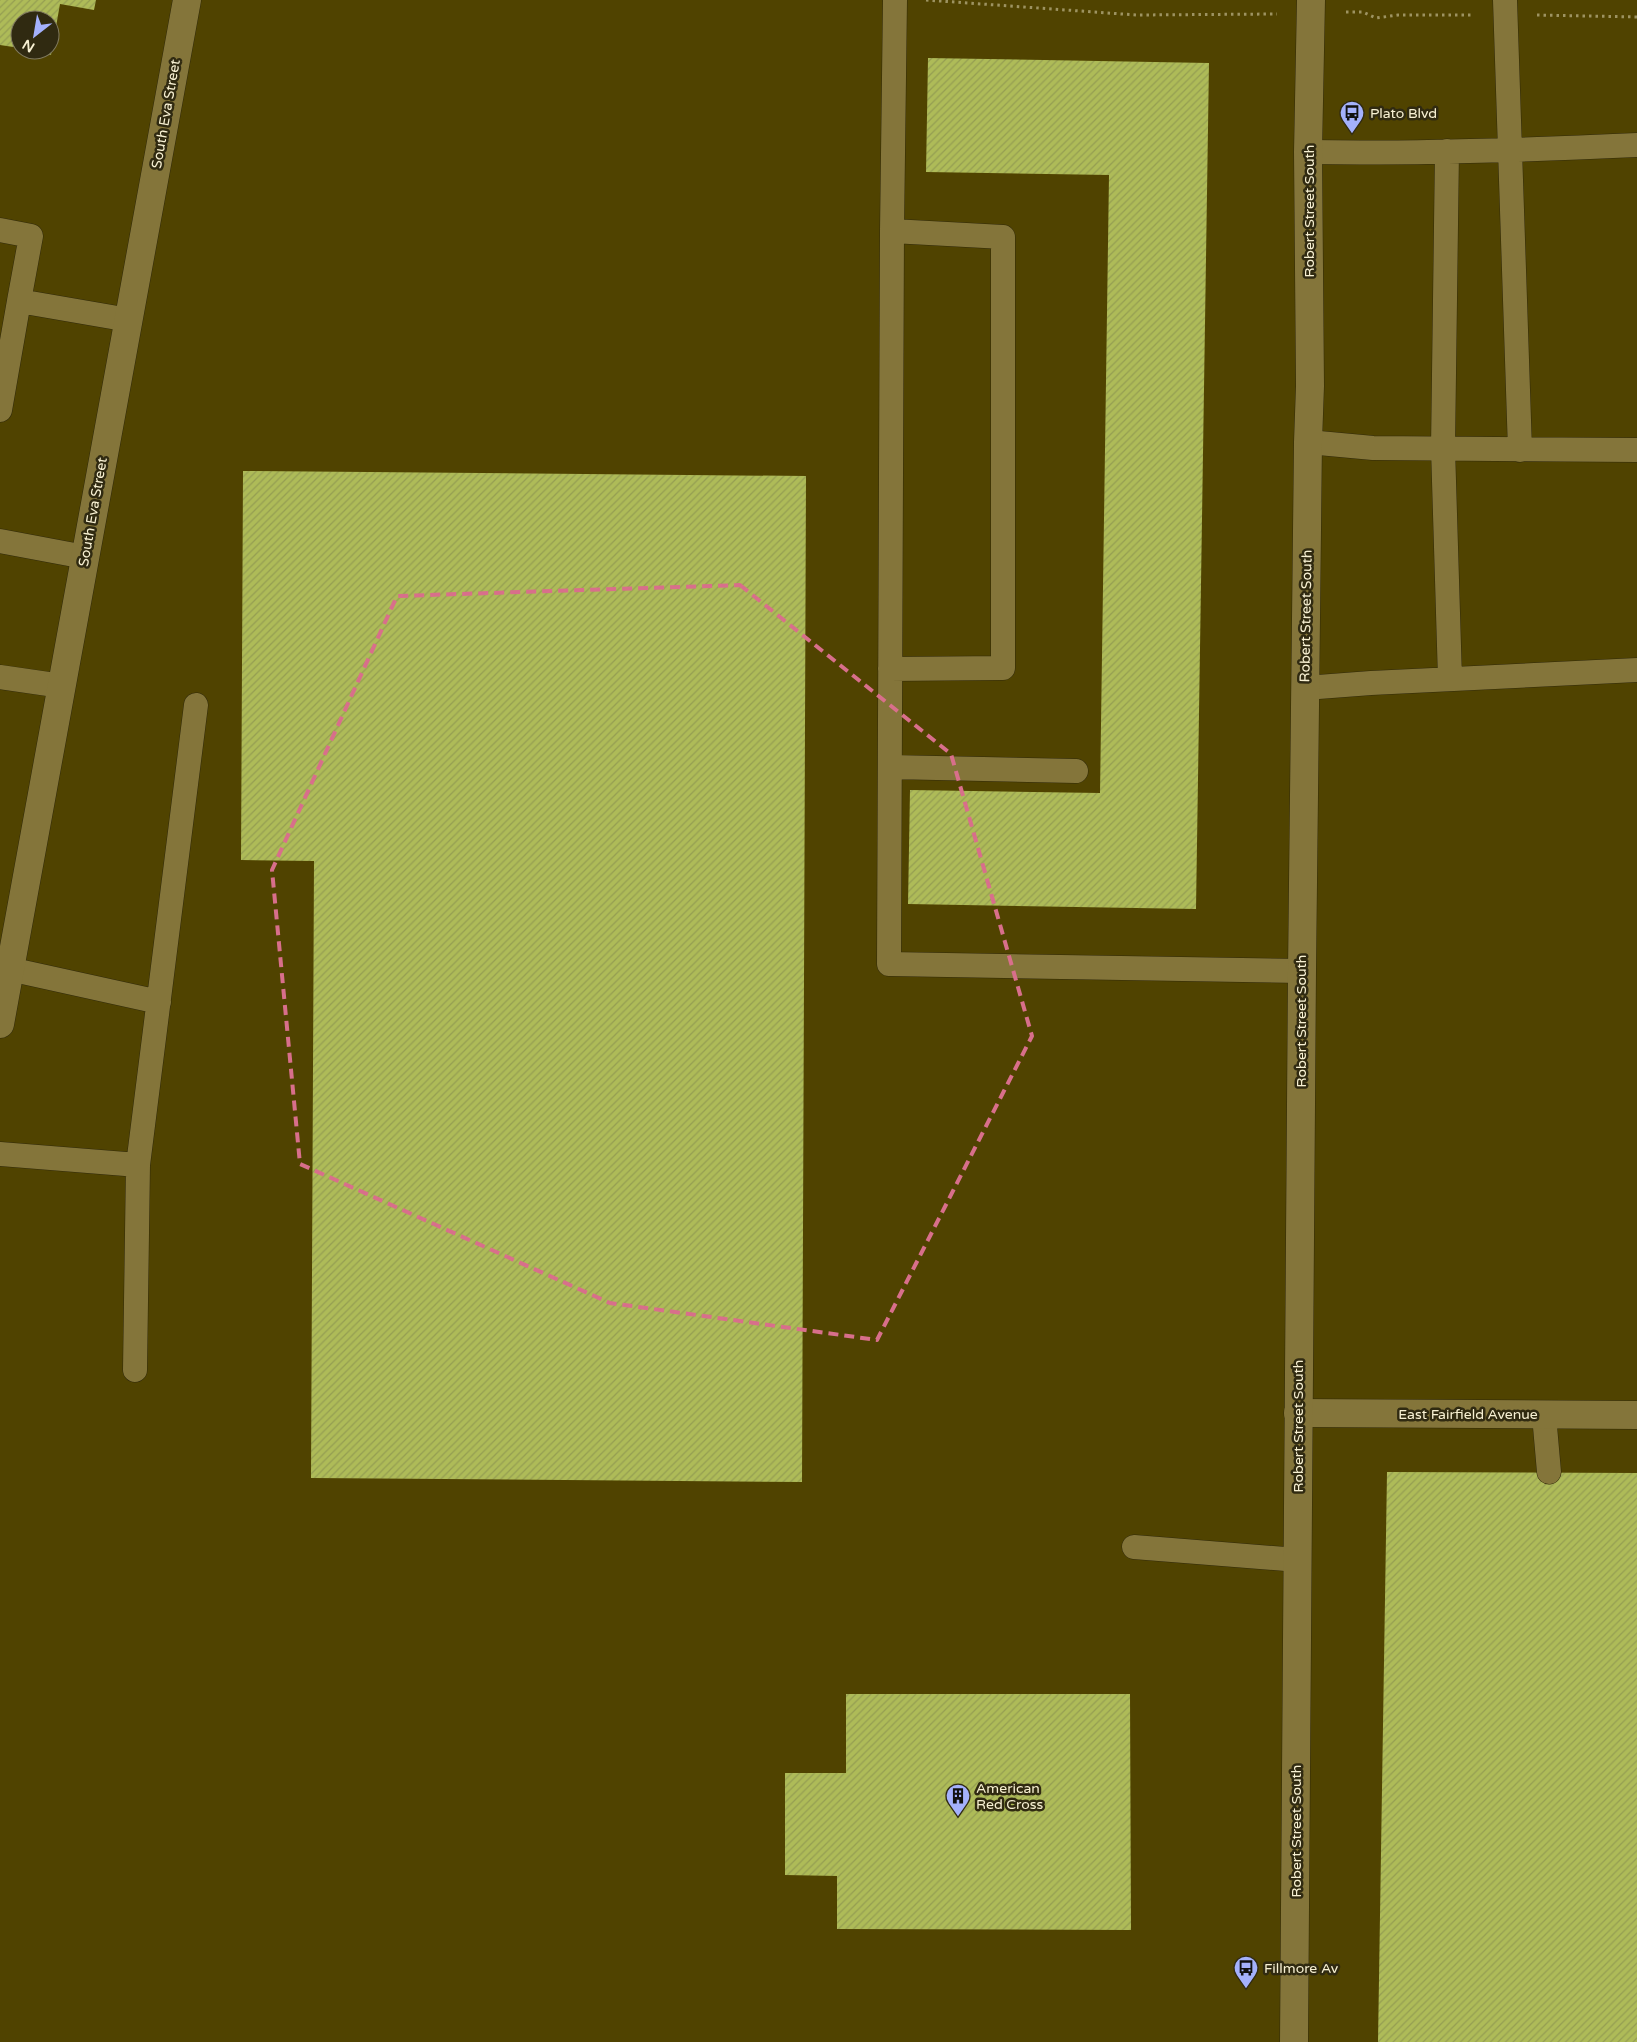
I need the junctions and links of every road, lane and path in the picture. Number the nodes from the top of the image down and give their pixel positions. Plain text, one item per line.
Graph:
1 (187, 0) edge
2 (894, 0) edge
3 (923, 0) edge
4 (1311, 0) edge
5 (1506, 0) edge
6 (1231, 15) dead end
7 (1637, 145) edge
8 (1447, 151) junction
9 (1511, 151) junction
10 (1308, 152) junction
11 (0, 230) edge
12 (892, 231) junction
13 (19, 301) junction
14 (128, 320) junction
15 (0, 410) edge
16 (1308, 442) junction
17 (1443, 448) junction
18 (1520, 450) junction
19 (1637, 450) edge
20 (0, 541) edge
21 (85, 557) junction
22 (890, 669) junction
23 (1637, 670) edge
24 (0, 677) edge
25 (1450, 679) junction
26 (62, 686) junction
27 (1305, 688) junction
28 (196, 705) dead end
29 (890, 767) junction
30 (1076, 771) dead end
31 (5, 968) edge
32 (1302, 971) junction
33 (159, 1002) junction
34 (0, 1024) edge
35 (0, 1154) edge
36 (138, 1165) junction
37 (135, 1370) dead end
38 (1298, 1413) junction
39 (1544, 1414) junction
40 (1637, 1415) edge
41 (1549, 1472) dead end
42 (1134, 1547) dead end
43 (1298, 1560) junction
44 (1294, 2042) edge

1 - 14 main road, South Eva Street
2 - 12 lane
3 - 6 path
4 - 10 main road, Robert Street South
5 - 9 lane
7 - 9 lane
8 - 9 lane
8 - 10 lane
8 - 17 lane
9 - 18 lane
10 - 16 main road, Robert Street South
11 - 13 lane
12 - 22 lane
12 - 22 lane
13 - 14 lane
13 - 15 lane
14 - 21 main road, South Eva Street
16 - 17 lane
16 - 27 main road, Robert Street South
17 - 18 lane
17 - 25 lane
18 - 19 lane
20 - 21 lane
21 - 26 main road, South Eva Street
22 - 29 lane
23 - 25 lane
24 - 26 lane
25 - 27 lane
26 - 31 main road, South Eva Street
27 - 32 main road, Robert Street South
28 - 33 lane
29 - 30 lane
29 - 32 lane
31 - 33 lane
31 - 34 main road, South Eva Street
32 - 38 main road, Robert Street South
33 - 36 lane
35 - 36 lane
36 - 37 lane
38 - 39 main road, East Fairfield Avenue
38 - 43 main road, Robert Street South
39 - 40 main road, East Fairfield Avenue
39 - 41 lane
42 - 43 lane
43 - 44 main road, Robert Street South

